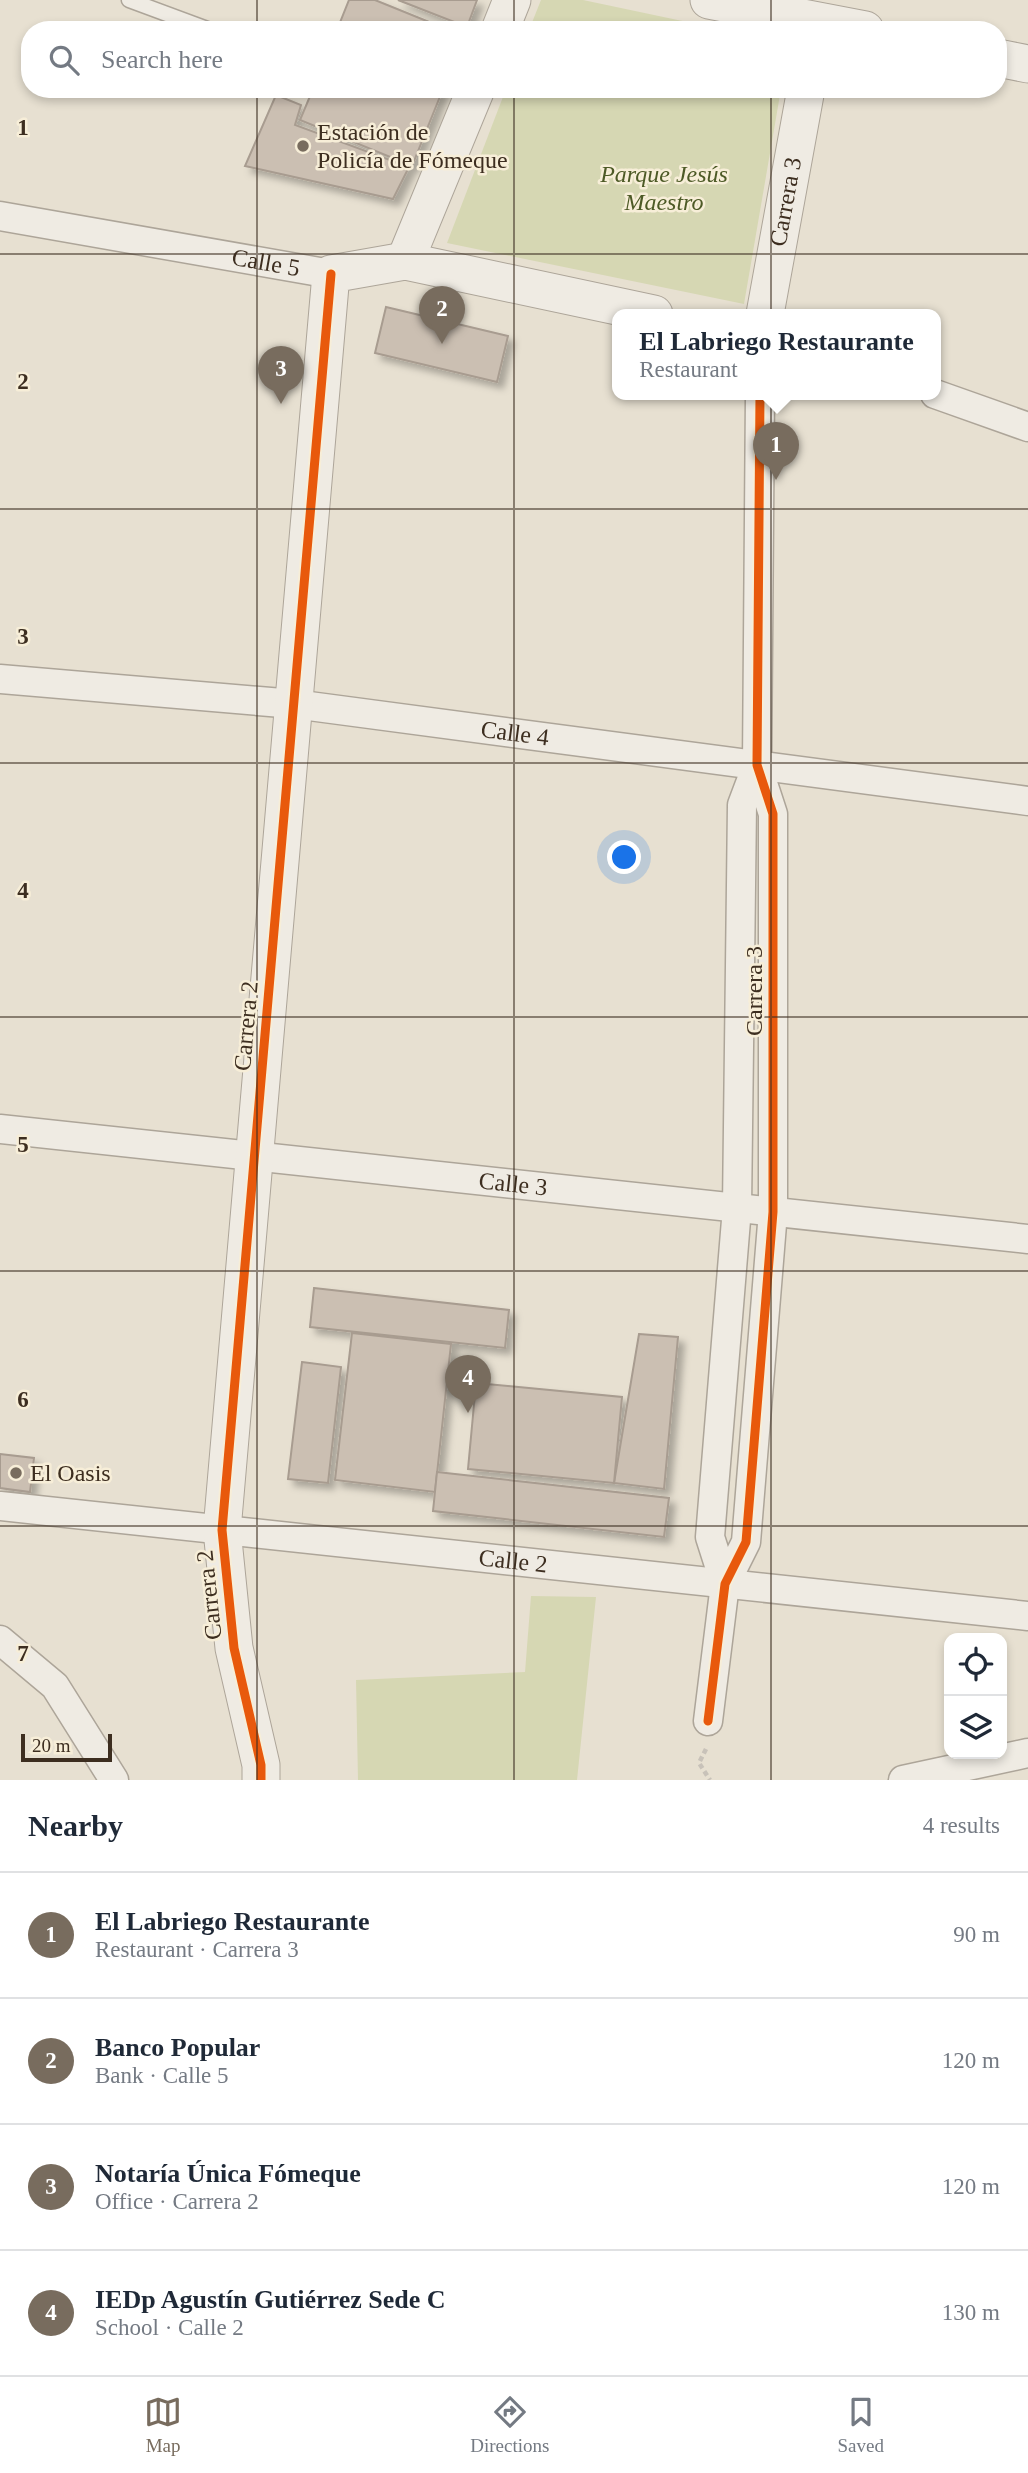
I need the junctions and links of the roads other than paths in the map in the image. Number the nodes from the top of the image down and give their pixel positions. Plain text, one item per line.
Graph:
1 (129, 0) edge
2 (512, 0) edge
3 (709, 0) edge
4 (819, 17) edge
5 (186, 21) edge
6 (504, 21) edge
7 (1007, 60) edge
8 (1028, 64) edge
9 (472, 98) edge
10 (804, 98) edge
11 (0, 216) edge
12 (405, 261) junction
13 (331, 274) junction
14 (630, 309) edge
15 (766, 309) edge
16 (941, 396) edge
17 (760, 400) edge
18 (1028, 427) edge
19 (0, 679) edge
20 (294, 704) junction
21 (757, 765) junction
22 (1028, 801) edge
23 (0, 1129) edge
24 (254, 1156) junction
25 (737, 1208) junction
26 (773, 1212) junction
27 (1028, 1239) edge
28 (17, 1502) edge
29 (222, 1530) junction
30 (725, 1584) junction
31 (1028, 1616) edge
32 (0, 1640) edge
33 (708, 1721) dead end
34 (1020, 1763) edge
35 (114, 1780) edge
36 (261, 1780) edge
37 (903, 1780) edge

1 - 5 lane
2 - 6 street
3 - 4 street
7 - 8 street
9 - 12 street
10 - 15 street, Carrera 3
11 - 13 street, Calle 5
12 - 13 street, Calle 5
12 - 14 street, Calle 5
13 - 20 street, Carrera 2
16 - 18 street
17 - 21 street, Carrera 3
19 - 20 street, Calle 4
20 - 21 street, Calle 4
20 - 24 street, Carrera 2
21 - 22 street, Calle 4
21 - 25 street, Carrera 3
21 - 26 street, Carrera 3
23 - 24 street, Calle 3
24 - 25 street, Calle 3
24 - 29 street, Carrera 2
25 - 26 street, Calle 3
25 - 30 street, Carrera 3
26 - 27 street, Calle 3
26 - 30 street, Carrera 3
28 - 29 street, Calle 2
29 - 30 street, Calle 2
29 - 36 street, Carrera 2
30 - 31 street, Calle 2
30 - 33 street
32 - 35 street
34 - 37 street

